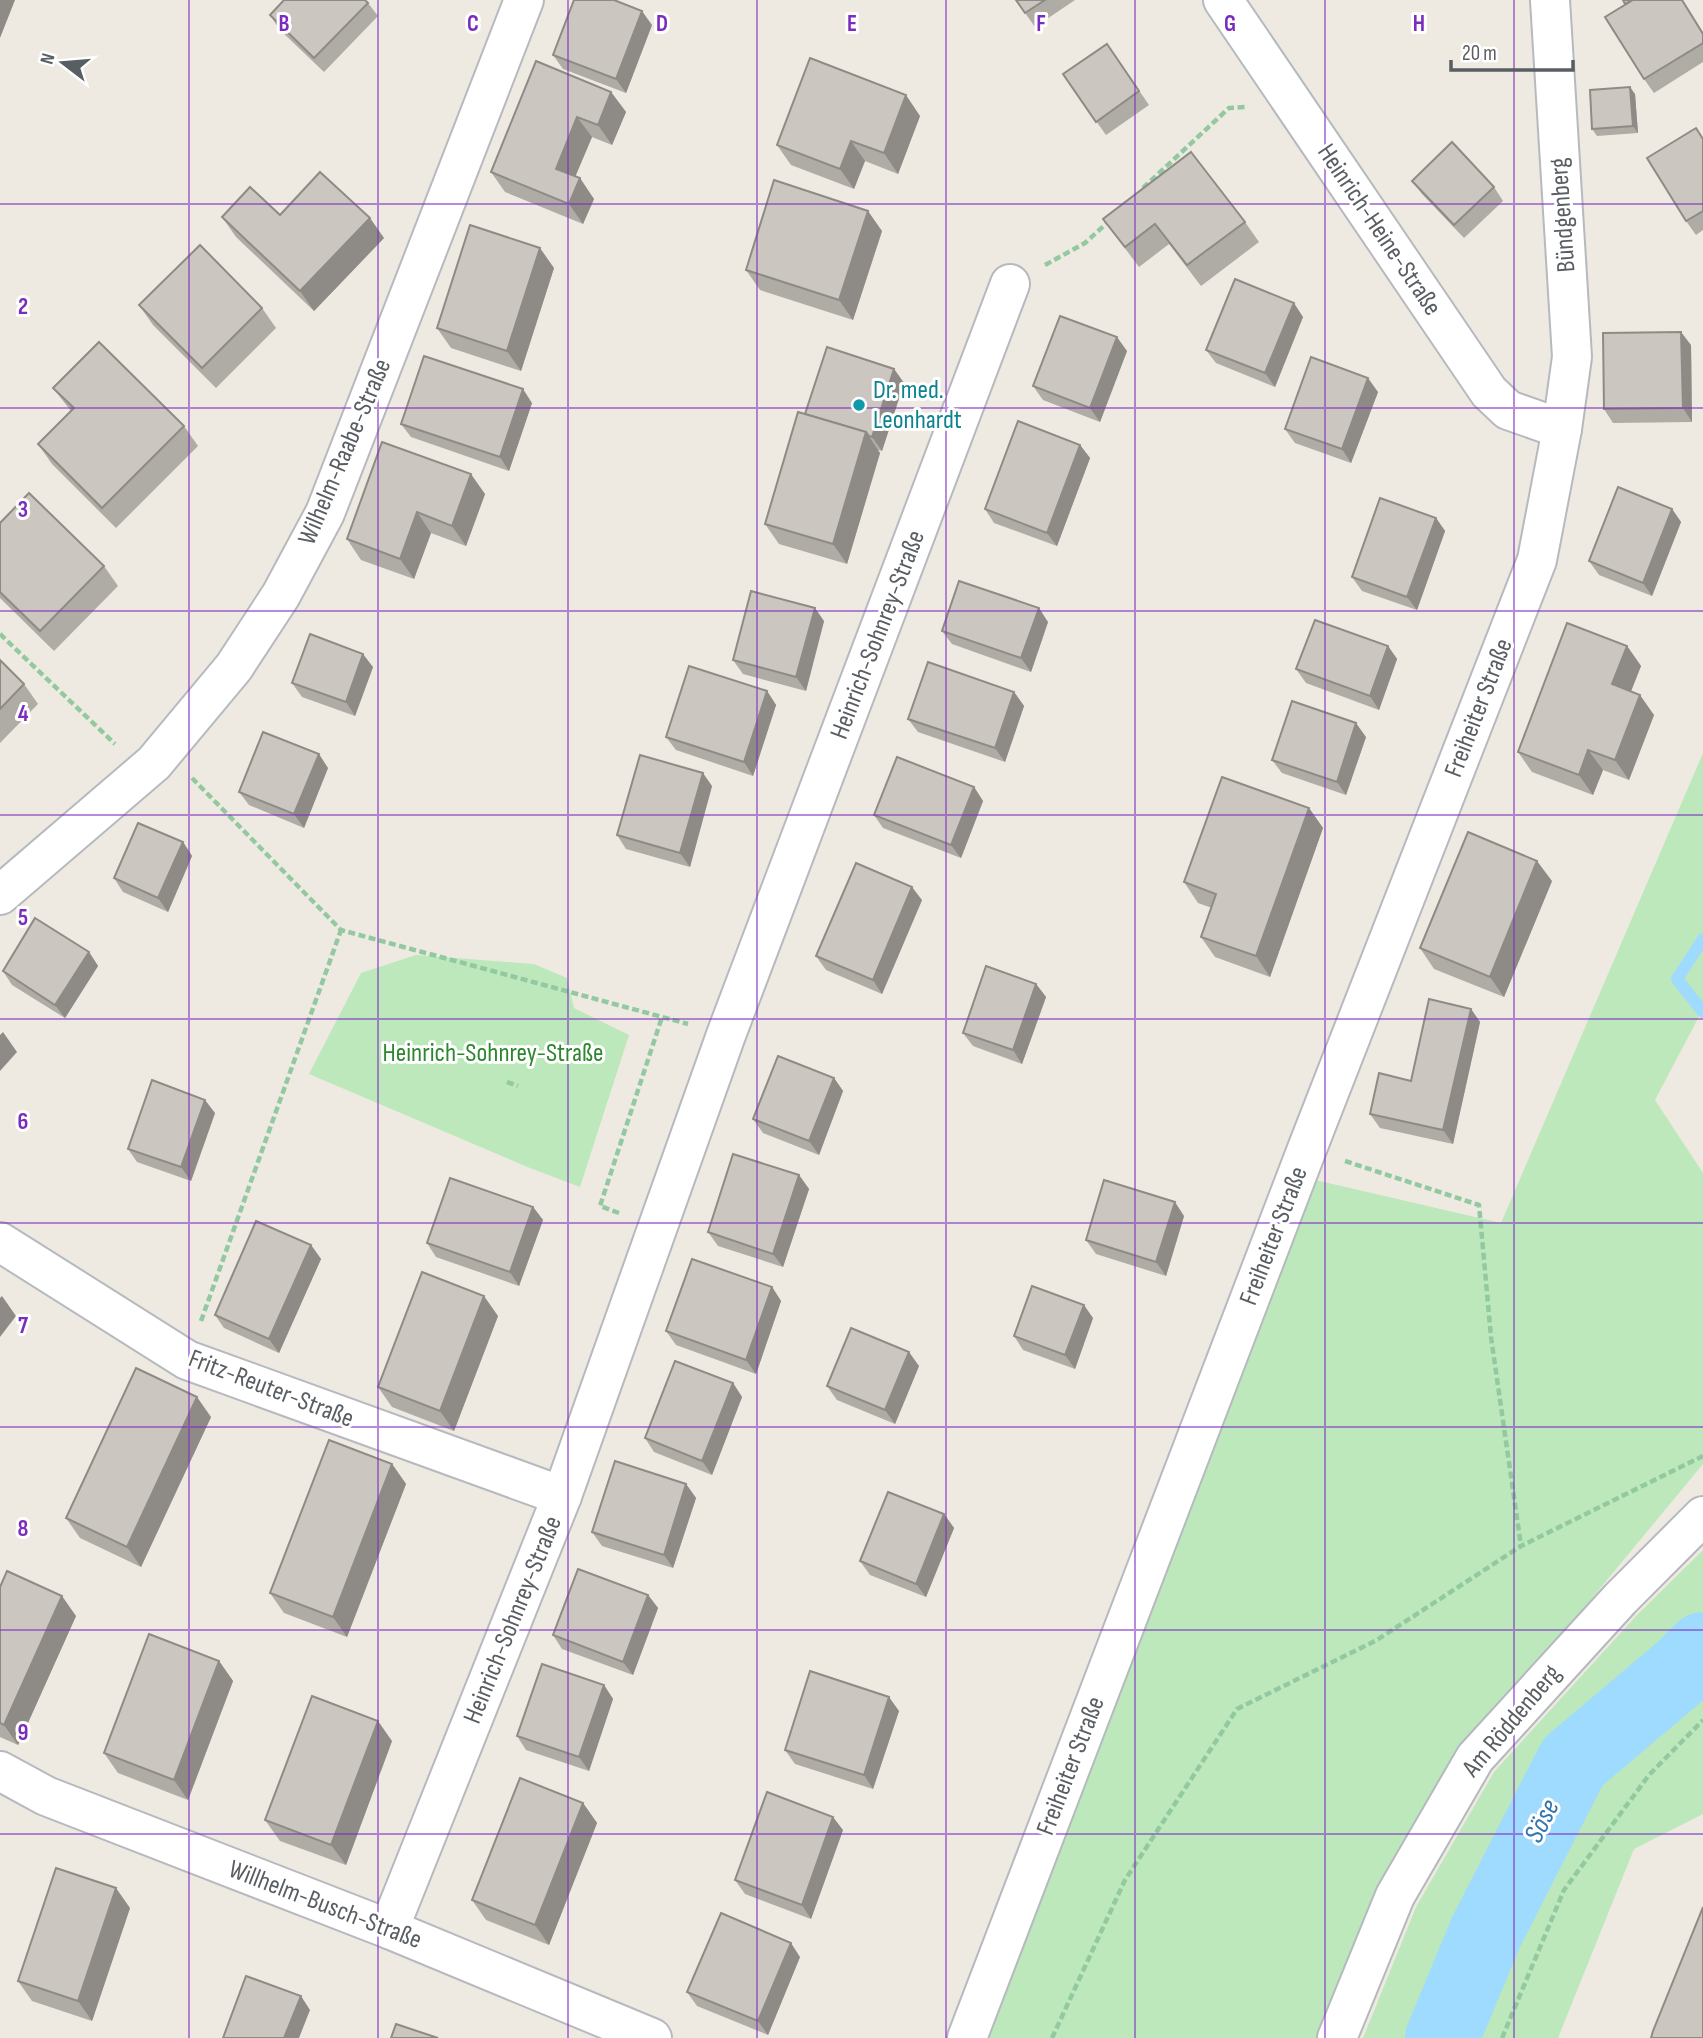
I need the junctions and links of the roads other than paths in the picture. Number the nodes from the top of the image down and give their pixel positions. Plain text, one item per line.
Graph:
1 (524, 0) edge
2 (1223, 0) edge
3 (1550, 0) edge
4 (1010, 284) dead end
5 (1562, 429) junction
6 (0, 895) edge
7 (0, 1242) edge
8 (562, 1496) junction
9 (1703, 1516) edge
10 (0, 1771) edge
11 (389, 1929) junction
12 (603, 2029) edge
13 (652, 2038) edge
14 (967, 2038) edge
15 (1337, 2038) edge

1 - 6 street, Wilhelm-Raabe-Straße
2 - 5 street, Heinrich-Heine-Straße
3 - 5 street, Bündgenberg
4 - 8 street, Heinrich-Sohnrey-Straße
5 - 14 street, Freiheiter Straße
7 - 8 street, Fritz-Reuter-Straße
8 - 11 street, Heinrich-Sohnrey-Straße
9 - 15 street, Am Röddenberg
10 - 11 street, Willhelm-Busch-Straße
11 - 12 street, Willhelm-Busch-Straße
12 - 13 street, Willhelm-Busch-Straße

